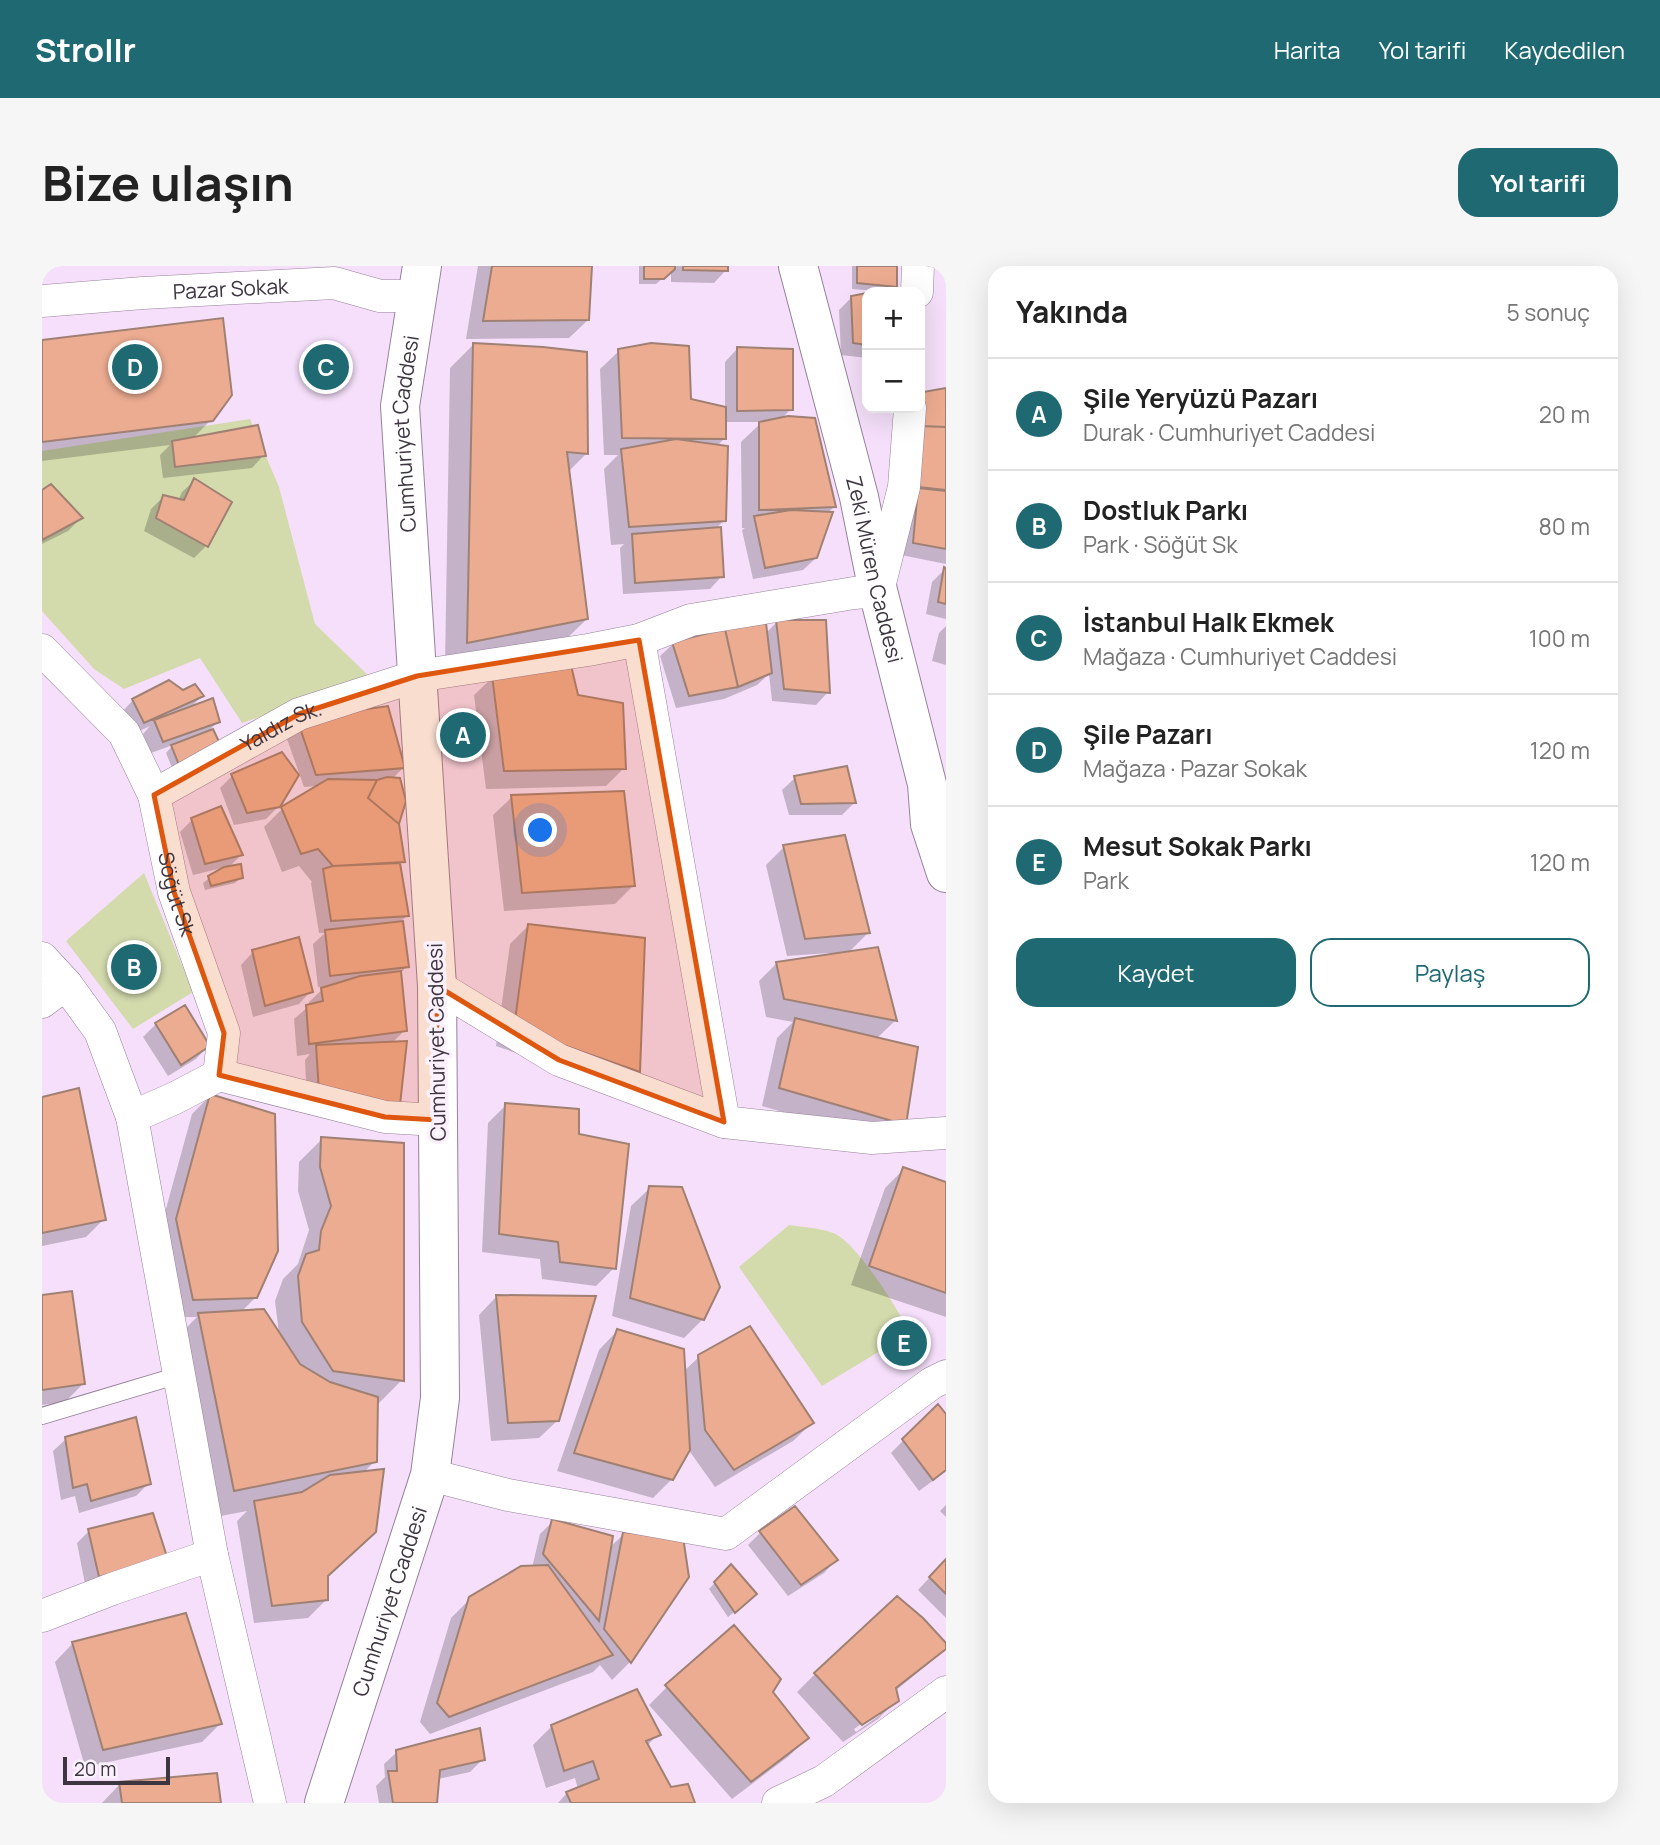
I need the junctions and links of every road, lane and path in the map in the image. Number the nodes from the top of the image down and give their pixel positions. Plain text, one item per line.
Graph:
1 (356, 266) edge
2 (798, 266) edge
3 (918, 266) edge
4 (419, 281) edge
5 (917, 287) edge
6 (42, 301) edge
7 (909, 413) edge
8 (878, 591) junction
9 (639, 640) junction
10 (42, 650) edge
11 (416, 676) junction
12 (937, 783) edge
13 (154, 795) junction
14 (946, 873) edge
15 (42, 957) edge
16 (437, 986) junction
17 (54, 993) edge
18 (219, 1075) junction
19 (132, 1116) junction
20 (438, 1120) junction
21 (724, 1122) junction
22 (946, 1133) edge
23 (179, 1375) junction
24 (946, 1376) edge
25 (42, 1416) edge
26 (430, 1475) junction
27 (212, 1555) junction
28 (42, 1616) edge
29 (946, 1692) edge
30 (270, 1803) edge
31 (324, 1803) edge
32 (778, 1803) edge

1 - 4 street
2 - 8 main road, Zeki Müren Caddesi
3 - 5 street
4 - 6 street, Pazar Sokak
4 - 11 main road, Cumhuriyet Caddesi
7 - 8 street
8 - 9 street, Yaldız Sk.
8 - 12 main road, Zeki Müren Caddesi
9 - 11 street, Yaldız Sk.
9 - 21 street
10 - 13 street, Söğüt Sk
11 - 13 street, Yaldız Sk.
11 - 16 main road, Cumhuriyet Caddesi
12 - 14 main road, Zeki Müren Caddesi
13 - 18 street, Söğüt Sk
15 - 17 street
16 - 20 main road, Cumhuriyet Caddesi
16 - 21 street
17 - 19 street
18 - 19 street
18 - 20 street
19 - 23 street
20 - 26 main road, Cumhuriyet Caddesi
21 - 22 street
23 - 25 lane
23 - 27 street
24 - 26 street
26 - 31 main road, Cumhuriyet Caddesi
27 - 28 street
27 - 30 street
29 - 32 street

